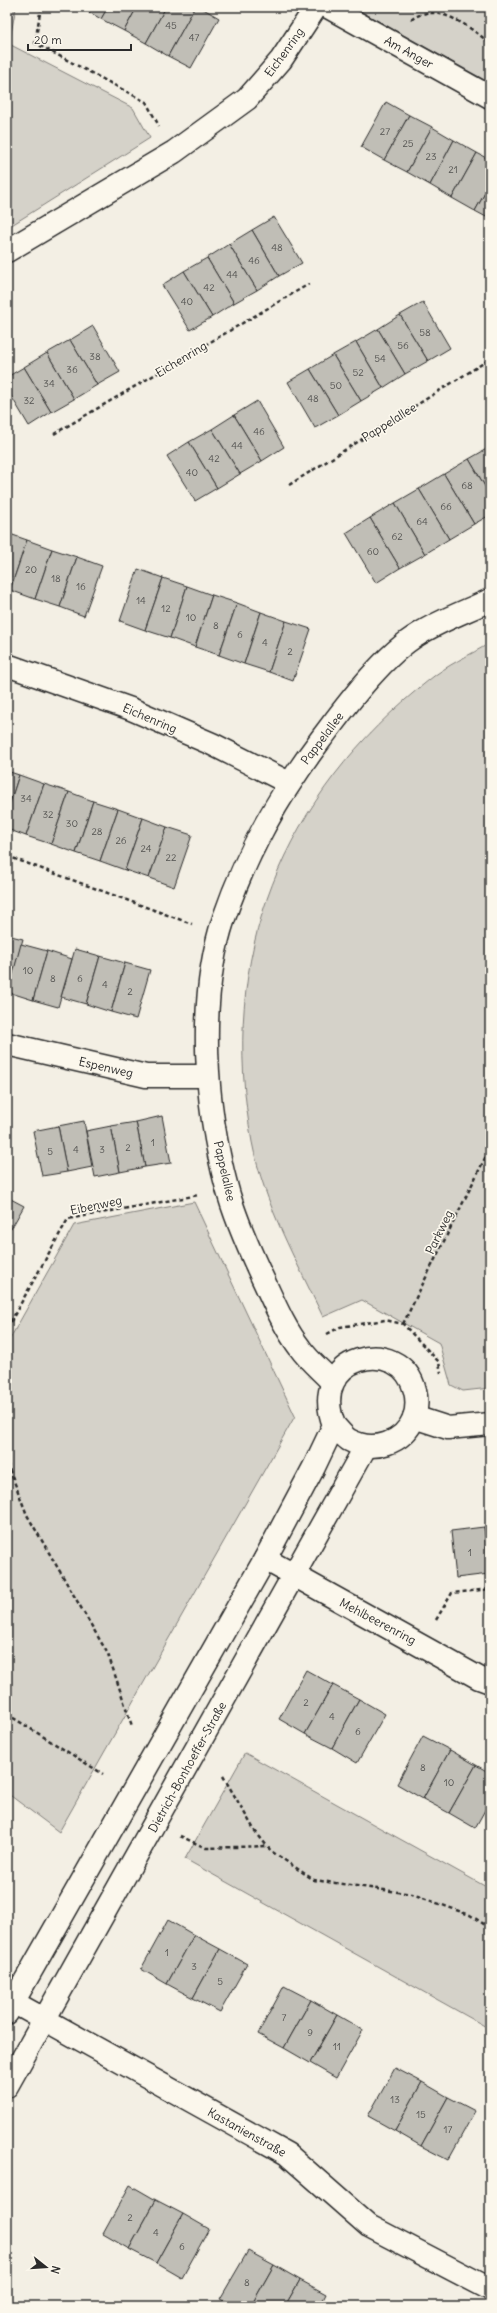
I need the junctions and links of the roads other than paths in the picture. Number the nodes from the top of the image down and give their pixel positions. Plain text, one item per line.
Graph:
1 (316, 7) edge
2 (328, 7) edge
3 (490, 97) edge
4 (7, 251) edge
5 (490, 600) edge
6 (7, 665) edge
7 (289, 783) junction
8 (7, 1044) edge
9 (207, 1076) junction
10 (332, 1382) junction
11 (414, 1417) junction
12 (490, 1424) edge
13 (334, 1425) junction
14 (366, 1446) junction
15 (265, 1560) junction
16 (294, 1576) junction
17 (490, 1682) edge
18 (10, 2008) edge
19 (44, 2020) junction
20 (7, 2086) edge
21 (490, 2289) edge

1 - 4 street, Eichenring
2 - 3 street, Am Anger
5 - 7 street, Pappelallee
6 - 7 street, Eichenring
7 - 9 street, Pappelallee
8 - 9 street, Espenweg
9 - 10 street, Pappelallee
10 - 11 street
10 - 13 street
11 - 12 street
11 - 14 street
13 - 14 street
13 - 15 street
14 - 16 street, Dietrich-Bonhoeffer-Straße
15 - 16 street, Mehlbeerenring
15 - 18 street
16 - 17 street, Mehlbeerenring
16 - 19 street, Dietrich-Bonhoeffer-Straße
18 - 19 street, Kastanienstraße
19 - 20 street, Dietrich-Bonhoeffer-Straße
19 - 21 street, Kastanienstraße

